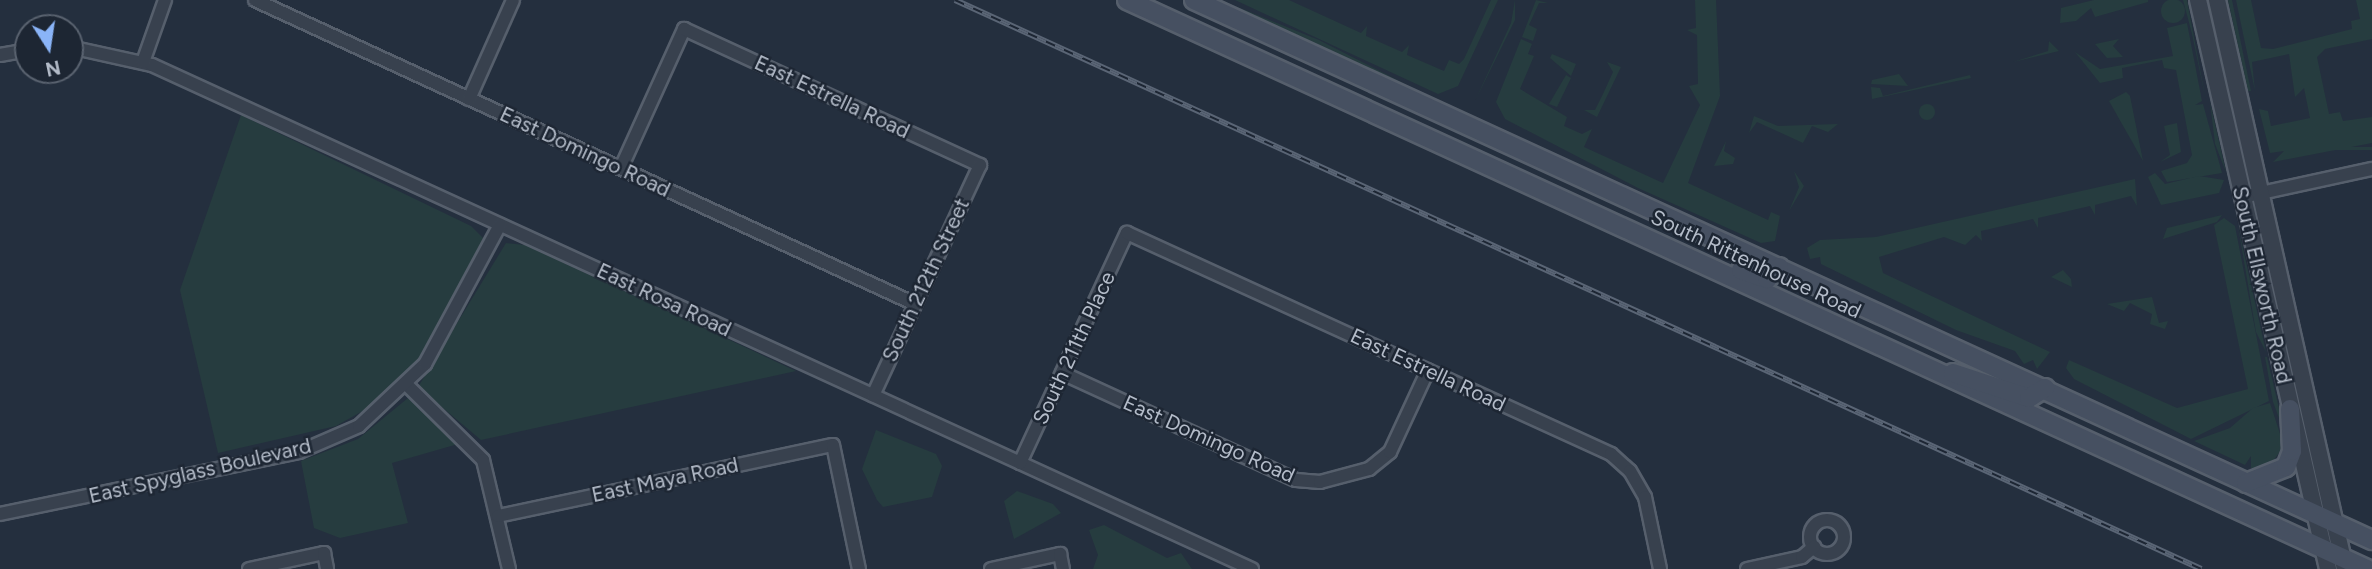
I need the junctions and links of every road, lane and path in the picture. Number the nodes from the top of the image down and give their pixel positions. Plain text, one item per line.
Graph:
1 (165, 0) edge
2 (255, 0) edge
3 (513, 0) edge
4 (1126, 0) edge
5 (1194, 0) edge
6 (2198, 0) edge
7 (2217, 0) edge
8 (84, 50) edge
9 (143, 62) junction
10 (469, 99) junction
11 (980, 165) joint
12 (621, 169) junction
13 (2372, 169) edge
14 (2261, 194) junction
15 (2242, 197) junction
16 (500, 225) junction
17 (1127, 233) joint
18 (1779, 267) junction
19 (1725, 274) junction
20 (915, 304) junction
21 (1427, 370) junction
22 (1062, 373) junction
23 (1939, 373) junction
24 (407, 385) junction
25 (2045, 388) junction
26 (873, 395) junction
27 (2290, 409) junction
28 (1020, 463) junction
29 (2246, 483) junction
30 (0, 514) edge
31 (2312, 515) junction
32 (498, 516) junction
33 (2336, 525) junction
34 (2372, 540) edge
35 (1814, 547) dead end
36 (2321, 548) junction
37 (2344, 564) edge
38 (249, 569) edge
39 (327, 569) edge
40 (509, 569) edge
41 (859, 569) edge
42 (991, 569) edge
43 (1063, 569) edge
44 (1252, 569) edge
45 (1660, 569) edge
46 (1746, 569) edge
47 (2328, 569) edge
48 (2367, 569) edge

1 - 9 street
2 - 10 street, East Domingo Road
3 - 10 street
4 - 19 main road, South Rittenhouse Road
5 - 18 main road, South Rittenhouse Road
6 - 15 street, South Ellsworth Road
7 - 14 street, South Ellsworth Road
8 - 9 street, East Rosa Road
9 - 16 street, East Rosa Road
10 - 12 street, East Domingo Road
11 - 12 street, East Estrella Road
11 - 20 street, South 212th Street
12 - 20 street, East Domingo Road
13 - 14 street
14 - 15 street
14 - 33 street, South Ellsworth Road
15 - 27 street, South Ellsworth Road
16 - 24 street, East Spyglass Boulevard
16 - 26 street, East Rosa Road
17 - 21 street, East Estrella Road
17 - 22 street, South 211th Place
18 - 19 main road
18 - 25 main road, South Rittenhouse Road
19 - 23 main road, South Rittenhouse Road
20 - 26 street, South 212th Street
21 - 22 street, East Domingo Road
21 - 45 street, East Estrella Road
22 - 28 street, South 211th Place
23 - 25 main road
23 - 36 main road, South Rittenhouse Road
24 - 30 street, East Spyglass Boulevard
24 - 32 street
25 - 29 main road, South Rittenhouse Road
26 - 28 street, East Rosa Road
27 - 29 main road
27 - 31 street, South Ellsworth Road
28 - 44 street, East Rosa Road
29 - 31 main road, South Rittenhouse Road
31 - 33 main road, South Rittenhouse Road
31 - 36 street, South Ellsworth Road
32 - 40 street
32 - 41 street, East Maya Road
33 - 34 main road, South Rittenhouse Road
33 - 37 street, South Ellsworth Road
35 - 46 street
36 - 37 main road, South Rittenhouse Road
36 - 47 street, South Ellsworth Road
37 - 48 main road, South Rittenhouse Road
38 - 39 street
42 - 43 street

